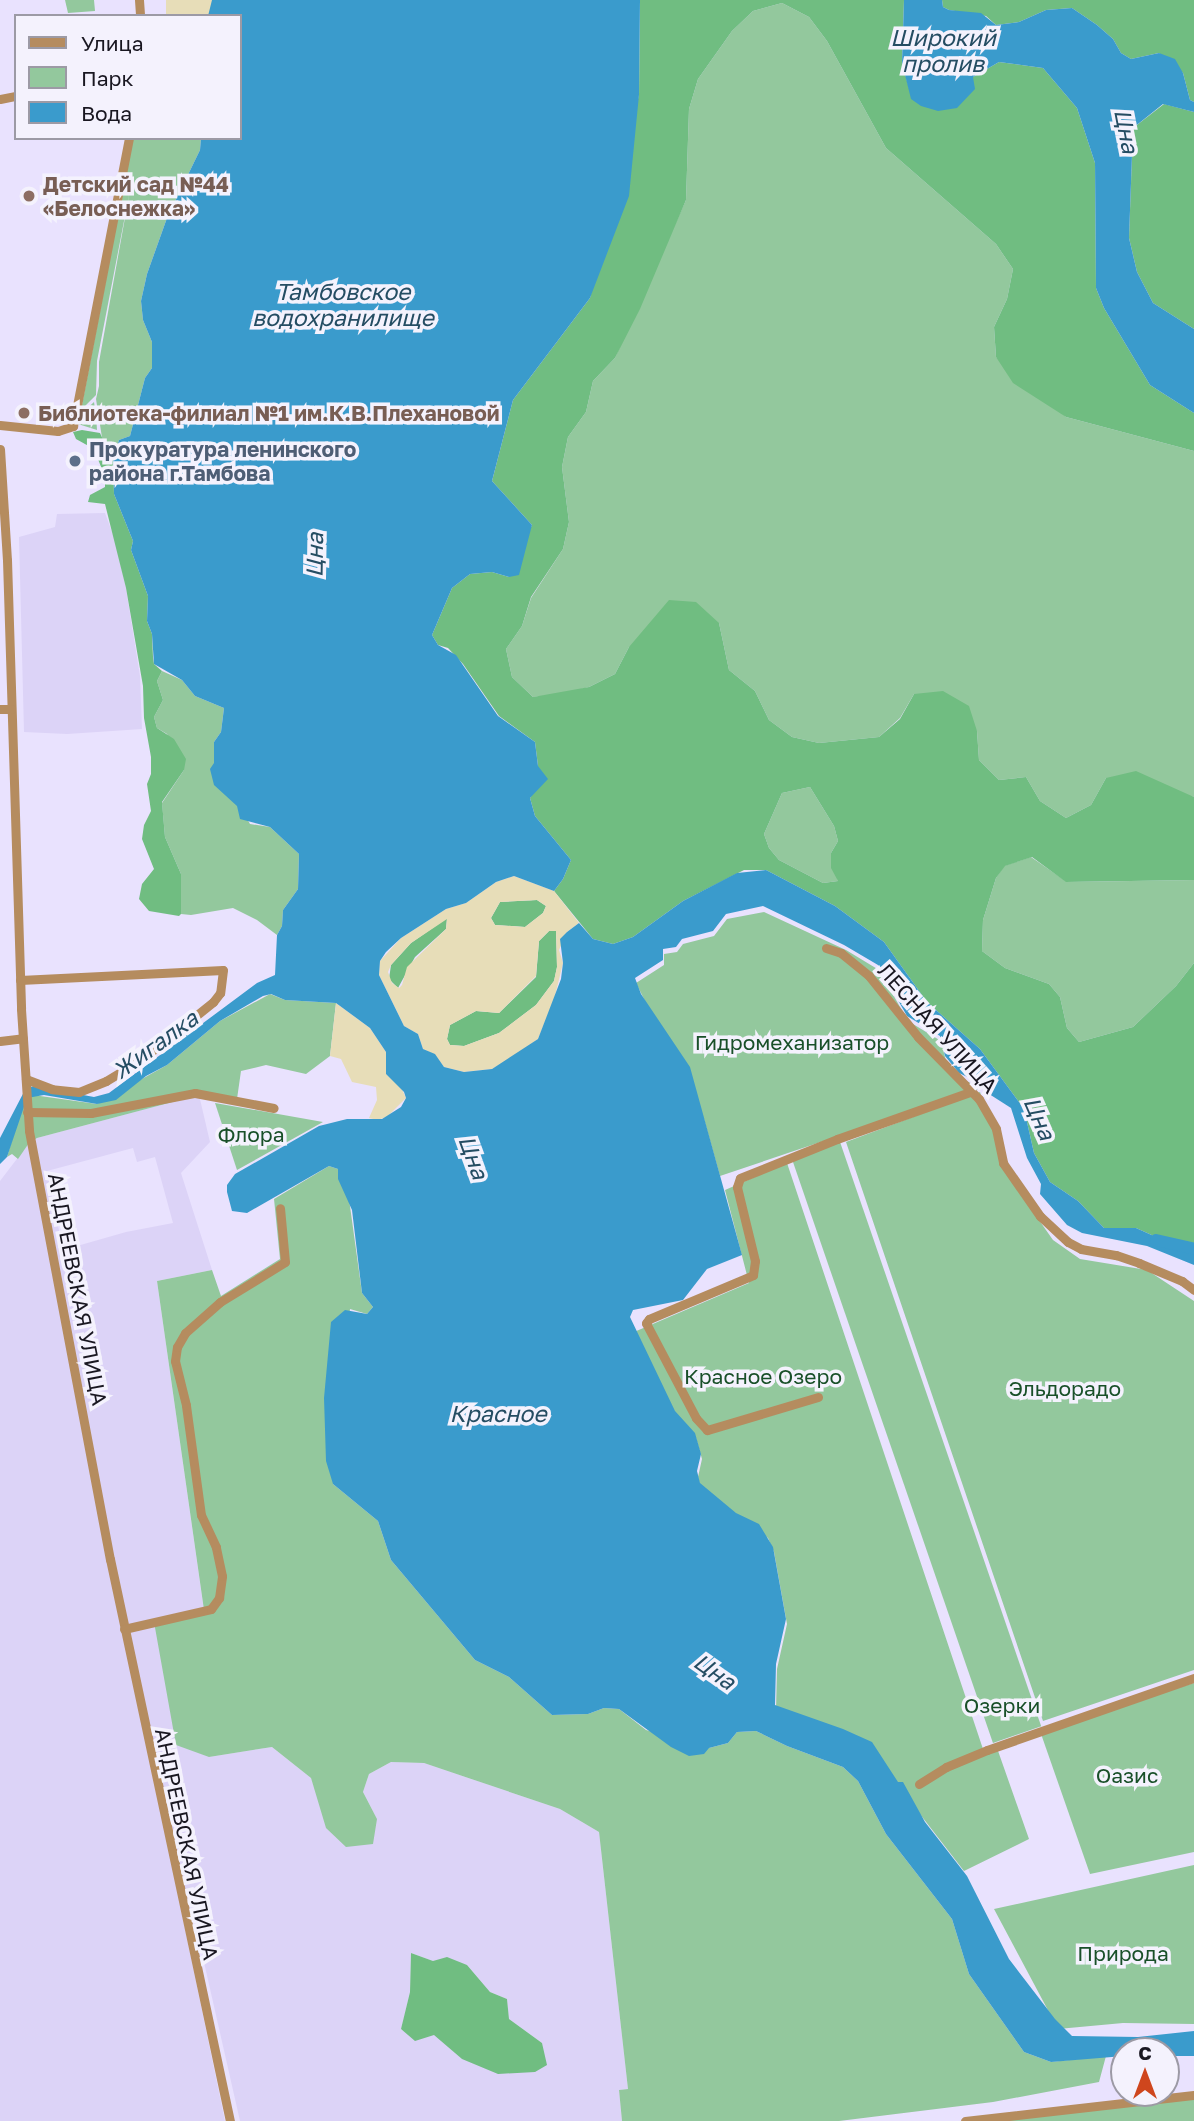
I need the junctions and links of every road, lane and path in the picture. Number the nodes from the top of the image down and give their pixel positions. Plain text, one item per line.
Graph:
1 (130, 140) edge
2 (0, 425) edge
3 (0, 449) edge
4 (4, 560) edge
5 (0, 709) edge
6 (11, 709) junction
7 (826, 948) dead end
8 (20, 981) junction
9 (23, 1038) junction
10 (0, 1041) edge
11 (26, 1083) junction
12 (970, 1093) junction
13 (27, 1107) junction
14 (274, 1108) dead end
15 (279, 1208) dead end
16 (1194, 1290) edge
17 (818, 1397) dead end
18 (124, 1629) junction
19 (1194, 1678) edge
20 (919, 1784) dead end
21 (1194, 2095) edge
22 (230, 2121) edge
23 (965, 2121) edge

1 - 2 street
3 - 4 street, АНДРЕЕВСКАЯ УЛИЦА
4 - 6 street, АНДРЕЕВСКАЯ УЛИЦА
5 - 6 street
6 - 8 street, АНДРЕЕВСКАЯ УЛИЦА
7 - 12 street, ЛЕСНАЯ УЛИЦА
8 - 9 street, АНДРЕЕВСКАЯ УЛИЦА
8 - 11 street
9 - 10 street
9 - 11 street, АНДРЕЕВСКАЯ УЛИЦА
11 - 13 street, АНДРЕЕВСКАЯ УЛИЦА
12 - 16 street, ЛЕСНАЯ УЛИЦА
12 - 17 street
13 - 14 street
13 - 18 street, АНДРЕЕВСКАЯ УЛИЦА
15 - 18 street
18 - 22 street, АНДРЕЕВСКАЯ УЛИЦА
19 - 20 street
21 - 23 street

